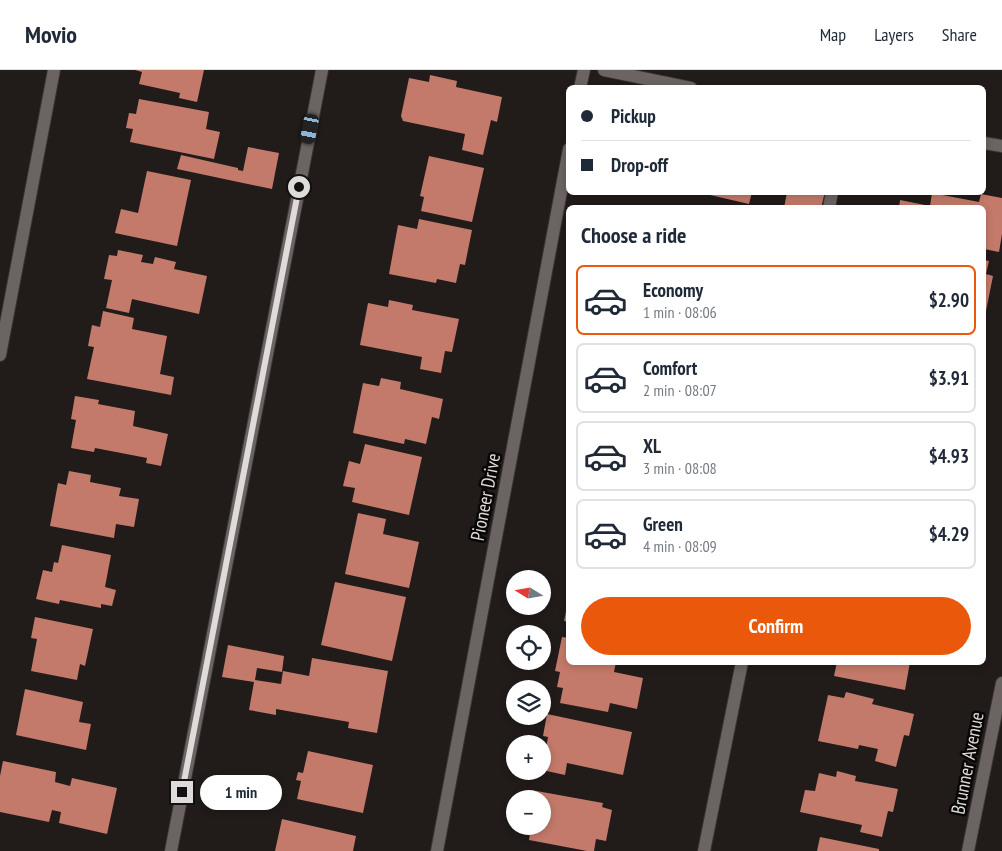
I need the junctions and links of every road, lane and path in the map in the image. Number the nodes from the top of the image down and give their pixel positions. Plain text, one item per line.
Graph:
1 (54, 70) edge
2 (322, 70) edge
3 (584, 70) edge
4 (604, 70) edge
5 (581, 85) edge
6 (676, 85) edge
7 (986, 143) edge
8 (1002, 146) edge
9 (566, 165) edge
10 (0, 355) edge
11 (741, 665) edge
12 (1002, 683) edge
13 (170, 851) edge
14 (437, 851) edge
15 (704, 851) edge
16 (968, 851) edge

1 - 10 street
2 - 13 street
3 - 5 street
4 - 6 street
7 - 8 street
9 - 14 street, Pioneer Drive
11 - 15 street
12 - 16 street, Brunner Avenue

